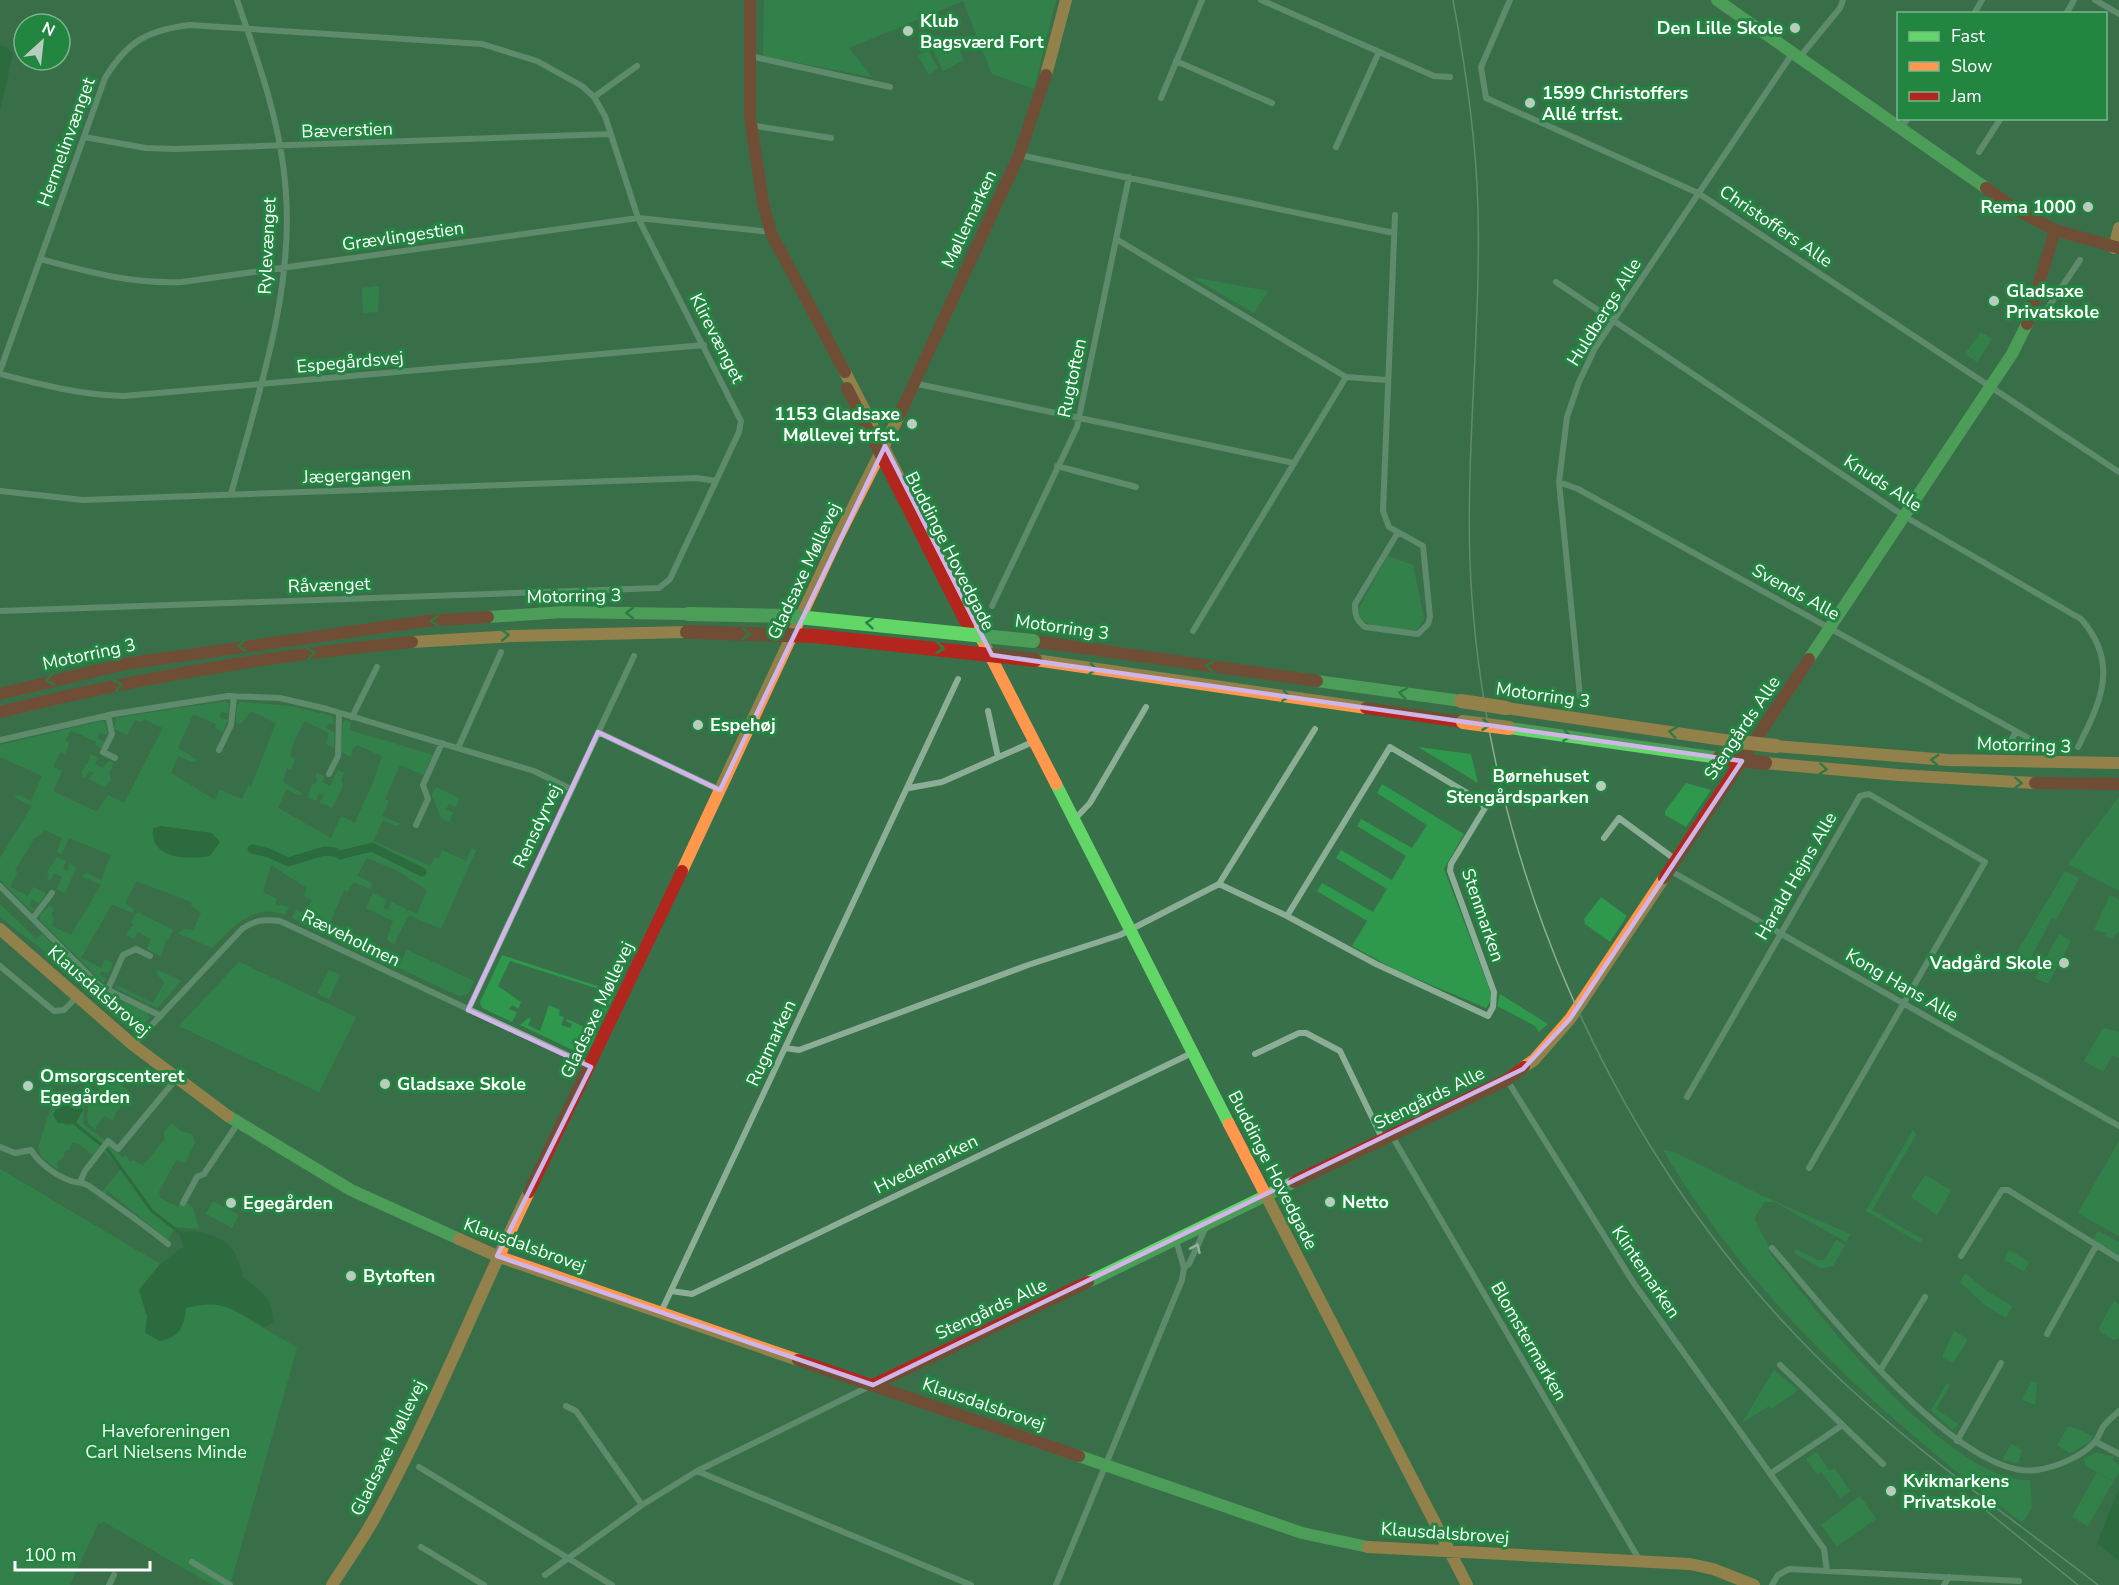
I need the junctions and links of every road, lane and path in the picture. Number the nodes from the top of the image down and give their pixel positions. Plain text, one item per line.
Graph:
1 (237, 0) edge
2 (750, 0) edge
3 (1065, 0) edge
4 (1202, 0) edge
5 (1260, 0) edge
6 (1510, 0) edge
7 (1717, 0) edge
8 (1843, 0) edge
9 (2095, 0) edge
10 (2119, 14) edge
11 (248, 30) junction
12 (1379, 52) junction
13 (750, 56) junction
14 (1796, 56) junction
15 (1176, 61) junction
16 (637, 66) dead end
17 (1450, 77) dead end
18 (890, 87) dead end
19 (594, 97) junction
20 (1161, 98) dead end
21 (1272, 103) dead end
22 (1897, 119) edge
23 (2000, 120) edge
24 (750, 124) junction
25 (1905, 124) edge
26 (611, 134) junction
27 (84, 137) junction
28 (831, 138) dead end
29 (281, 147) junction
30 (1336, 147) dead end
31 (1979, 153) dead end
32 (1019, 155) junction
33 (1128, 177) junction
34 (1698, 193) junction
35 (1395, 215) dead end
36 (638, 218) junction
37 (2119, 228) edge
38 (2055, 230) junction
39 (771, 232) junction
40 (1394, 233) junction
41 (1116, 239) junction
42 (2117, 248) edge
43 (40, 259) junction
44 (2080, 260) dead end
45 (285, 268) junction
46 (1556, 282) dead end
47 (2030, 317) junction
48 (1613, 321) junction
49 (704, 345) junction
50 (0, 372) edge
51 (1346, 377) junction
52 (1387, 380) junction
53 (912, 383) junction
54 (260, 385) junction
55 (1991, 387) junction
56 (1080, 418) junction
57 (883, 450) junction
58 (1294, 463) junction
59 (1057, 466) junction
60 (2118, 470) edge
61 (716, 482) junction
62 (1559, 482) junction
63 (1136, 486) dead end
64 (0, 491) edge
65 (231, 494) junction
66 (1904, 516) junction
67 (1397, 534) junction
68 (659, 588) joint
69 (992, 606) dead end
70 (0, 611) edge
71 (1830, 628) junction
72 (1193, 631) dead end
73 (501, 652) dead end
74 (634, 656) dead end
75 (377, 667) dead end
76 (958, 679) dead end
77 (0, 694) edge
78 (234, 696) junction
79 (1581, 696) dead end
80 (1146, 707) dead end
81 (988, 711) dead end
82 (0, 712) edge
83 (339, 713) junction
84 (108, 715) junction
85 (352, 717) junction
86 (1315, 729) dead end
87 (598, 732) junction
88 (2016, 732) junction
89 (0, 740) edge
90 (1032, 742) junction
91 (442, 743) junction
92 (2009, 744) dead end
93 (2041, 745) dead end
94 (2078, 747) dead end
95 (458, 748) junction
96 (219, 750) dead end
97 (998, 757) junction
98 (115, 758) dead end
99 (2119, 763) edge
100 (329, 774) dead end
101 (2119, 784) edge
102 (909, 788) junction
103 (571, 789) junction
104 (720, 790) junction
105 (1072, 820) junction
106 (416, 825) dead end
107 (1604, 838) dead end
108 (1672, 865) junction
109 (1219, 884) junction
110 (0, 886) edge
111 (52, 893) dead end
112 (1287, 916) junction
113 (33, 918) junction
114 (0, 929) edge
115 (1129, 931) junction
116 (1781, 933) junction
117 (150, 956) dead end
118 (0, 966) edge
119 (108, 989) junction
120 (77, 997) junction
121 (1904, 1004) junction
122 (468, 1010) junction
123 (161, 1016) junction
124 (134, 1045) junction
125 (785, 1048) junction
126 (1192, 1053) junction
127 (1255, 1054) dead end
128 (591, 1067) junction
129 (176, 1079) junction
130 (1506, 1080) junction
131 (1687, 1097) dead end
132 (238, 1123) junction
133 (2119, 1126) edge
134 (1388, 1138) junction
135 (0, 1148) edge
136 (1809, 1168) dead end
137 (80, 1182) junction
138 (1265, 1196) junction
139 (183, 1203) dead end
140 (1206, 1226) junction
141 (1176, 1240) junction
142 (168, 1244) dead end
143 (2096, 1246) junction
144 (1772, 1248) dead end
145 (497, 1256) junction
146 (1961, 1256) dead end
147 (2119, 1259) edge
148 (1184, 1268) junction
149 (672, 1291) junction
150 (1925, 1297) dead end
151 (661, 1312) junction
152 (2047, 1334) dead end
153 (2001, 1363) dead end
154 (1780, 1365) dead end
155 (1881, 1369) junction
156 (873, 1385) junction
157 (566, 1406) dead end
158 (2119, 1411) edge
159 (1841, 1426) junction
160 (1957, 1441) junction
161 (2096, 1442) junction
162 (2119, 1454) edge
163 (1105, 1464) junction
164 (1882, 1464) dead end
165 (419, 1467) dead end
166 (697, 1471) junction
167 (1770, 1474) junction
168 (642, 1505) junction
169 (421, 1547) dead end
170 (1450, 1553) junction
171 (569, 1558) junction
172 (192, 1562) dead end
173 (1640, 1562) junction
174 (1827, 1571) junction
175 (114, 1575) dead end
176 (544, 1575) dead end
177 (1949, 1576) junction
178 (2019, 1581) dead end
179 (109, 1585) edge
180 (231, 1585) edge
181 (332, 1585) edge
182 (484, 1585) edge
183 (612, 1585) edge
184 (971, 1585) edge
185 (1056, 1585) edge
186 (1467, 1585) edge
187 (1754, 1585) edge
188 (1772, 1585) edge
189 (1944, 1585) edge

1 - 11 street, Rylevænget
2 - 13 main road, Buddinge Hovedgade
3 - 32 main road, Møllemarken
4 - 15 street
5 - 12 street
6 - 34 street, Christoffers Alle
7 - 14 main road
8 - 14 street, Huldbergs Alle
9 - 10 street
11 - 19 street, Klirevænget
11 - 27 street, Hermelinvænget
11 - 29 street, Rylevænget
12 - 17 street
12 - 30 street
13 - 18 street
13 - 24 main road, Buddinge Hovedgade
14 - 22 main road
14 - 34 street, Huldbergs Alle
15 - 20 street
15 - 21 street
16 - 19 street
19 - 26 street, Klirevænget
23 - 31 street
24 - 28 street
24 - 39 main road, Buddinge Hovedgade
25 - 38 main road
26 - 29 street, Bæverstien
26 - 36 street, Klirevænget
27 - 29 street, Bæverstien
27 - 43 street, Hermelinvænget
29 - 45 street, Rylevænget
32 - 33 street
32 - 53 main road, Møllemarken
33 - 40 street
33 - 41 street, Rugtoften
34 - 48 street, Huldbergs Alle
34 - 55 street, Christoffers Alle
35 - 40 street
36 - 39 street, Grævlingestien
36 - 45 street, Grævlingestien
36 - 49 street, Klirevænget
37 - 42 main road
38 - 42 main road
38 - 47 main road, Stengårds Alle
39 - 57 main road, Buddinge Hovedgade
40 - 52 street
41 - 51 street
41 - 56 street, Rugtoften
43 - 45 street, Grævlingestien
43 - 50 street, Hermelinvænget
44 - 47 street, Stengårds Alle
45 - 54 street, Rylevænget
46 - 48 street, Knuds Alle
47 - 55 main road, Stengårds Alle
48 - 62 street, Huldbergs Alle
48 - 66 street, Knuds Alle
49 - 54 street, Espegårdsvej
49 - 61 street, Klirevænget
50 - 54 street, Espegårdsvej
51 - 52 street
51 - 58 street
52 - 67 street
53 - 56 street
53 - 57 main road, Møllemarken
54 - 65 street, Rylevænget
55 - 60 street, Christoffers Alle
55 - 66 main road, Stengårds Alle
56 - 58 street
56 - 59 street, Rugtoften
57 - 90 main road, Buddinge Hovedgade
57 - 104 main road, Gladsaxe Møllevej
58 - 72 street
59 - 63 street
59 - 69 street, Rugtoften
61 - 65 street, Jægergangen
61 - 68 street, Klirevænget
62 - 71 street, Svends Alle
62 - 79 street, Huldbergs Alle
64 - 65 street, Jægergangen
66 - 71 main road, Stengårds Alle
66 - 94 street, Knuds Alle
67 - 67 street
68 - 70 street, Råvænget
71 - 88 street, Svends Alle
71 - 108 main road, Stengårds Alle
73 - 95 street
74 - 87 street, Rensdyrvej
75 - 85 street
76 - 102 street, Rugmarken
99 -> 77 main road, Motorring 3, bridge
78 - 83 street
78 - 84 street
78 - 96 street
80 - 105 street
81 - 97 street
82 -> 101 main road, Motorring 3, bridge
83 - 85 street
83 - 100 street
84 - 89 street
84 - 98 street
85 - 91 street
86 - 109 street
87 - 103 street, Rensdyrvej
87 - 104 street
88 - 92 street
88 - 93 street, Svends Alle
90 - 97 street
90 - 105 main road, Buddinge Hovedgade
91 - 95 street
91 - 106 street
95 - 103 street
97 - 102 street
102 - 125 street, Rugmarken
103 - 122 street, Rensdyrvej
104 - 128 main road, Gladsaxe Møllevej
105 - 115 main road, Buddinge Hovedgade
107 - 108 street, Kong Hans Alle
108 - 116 street, Kong Hans Alle
108 - 130 main road, Stengårds Alle
109 - 112 street, Stenmarken
109 - 115 street
110 - 113 street
111 - 113 street
112 - 112 street, Stenmarken
113 - 119 street
114 - 120 main road, Klausdalsbrovej
115 - 125 street
115 - 126 main road, Buddinge Hovedgade
116 - 121 street, Kong Hans Alle
116 - 121 street, Harald Hejns Alle
116 - 131 street, Harald Hejns Alle
117 - 119 street
118 - 120 street
119 - 123 street
120 - 124 main road, Klausdalsbrovej
121 - 133 street, Kong Hans Alle
121 - 136 street
122 - 123 street, Ræveholmen
122 - 128 street, Ræveholmen
123 - 124 street, Ræveholmen
124 - 129 main road, Klausdalsbrovej
125 - 149 street, Rugmarken
126 - 138 main road, Buddinge Hovedgade
126 - 149 street, Hvedemarken
127 - 134 street, Blomstermarken
128 - 145 main road, Gladsaxe Møllevej
129 - 132 main road, Klausdalsbrovej
129 - 137 street
130 - 134 main road, Stengårds Alle
130 - 167 street, Klintemarken
132 - 139 street
132 - 145 main road, Klausdalsbrovej
134 - 138 main road, Stengårds Alle
134 - 173 street, Blomstermarken
135 - 137 street
137 - 142 street
138 - 140 main road, Stengårds Alle
138 - 170 main road, Buddinge Hovedgade
140 - 141 main road, Stengårds Alle
148 -> 140 street
141 - 148 street
141 - 156 main road, Stengårds Alle
143 - 146 street
143 - 147 street
143 - 152 street
144 - 155 street
145 - 151 main road, Klausdalsbrovej
145 - 181 main road, Gladsaxe Møllevej
148 - 163 street
149 - 151 street, Rugmarken
150 - 155 street
151 - 156 main road, Klausdalsbrovej
153 - 160 street
154 - 159 street
155 - 160 street
156 - 163 main road, Klausdalsbrovej
156 - 166 street, Stengårds Alle
157 - 168 street
158 - 161 street
159 - 164 street
159 - 167 street
160 - 161 street
161 - 162 street
163 - 170 main road, Klausdalsbrovej
163 - 185 street
165 - 171 street
166 - 168 street, Stengårds Alle
166 - 184 street
167 - 174 street, Klintemarken
168 - 171 street, Stengårds Alle
169 - 182 street
170 - 173 main road, Klausdalsbrovej
170 - 186 main road, Buddinge Hovedgade
171 - 176 street, Stengårds Alle
171 - 183 street
172 - 180 street
173 - 187 main road, Klausdalsbrovej
174 - 177 street
174 - 188 street
175 - 179 street
177 - 178 street
177 - 189 street

